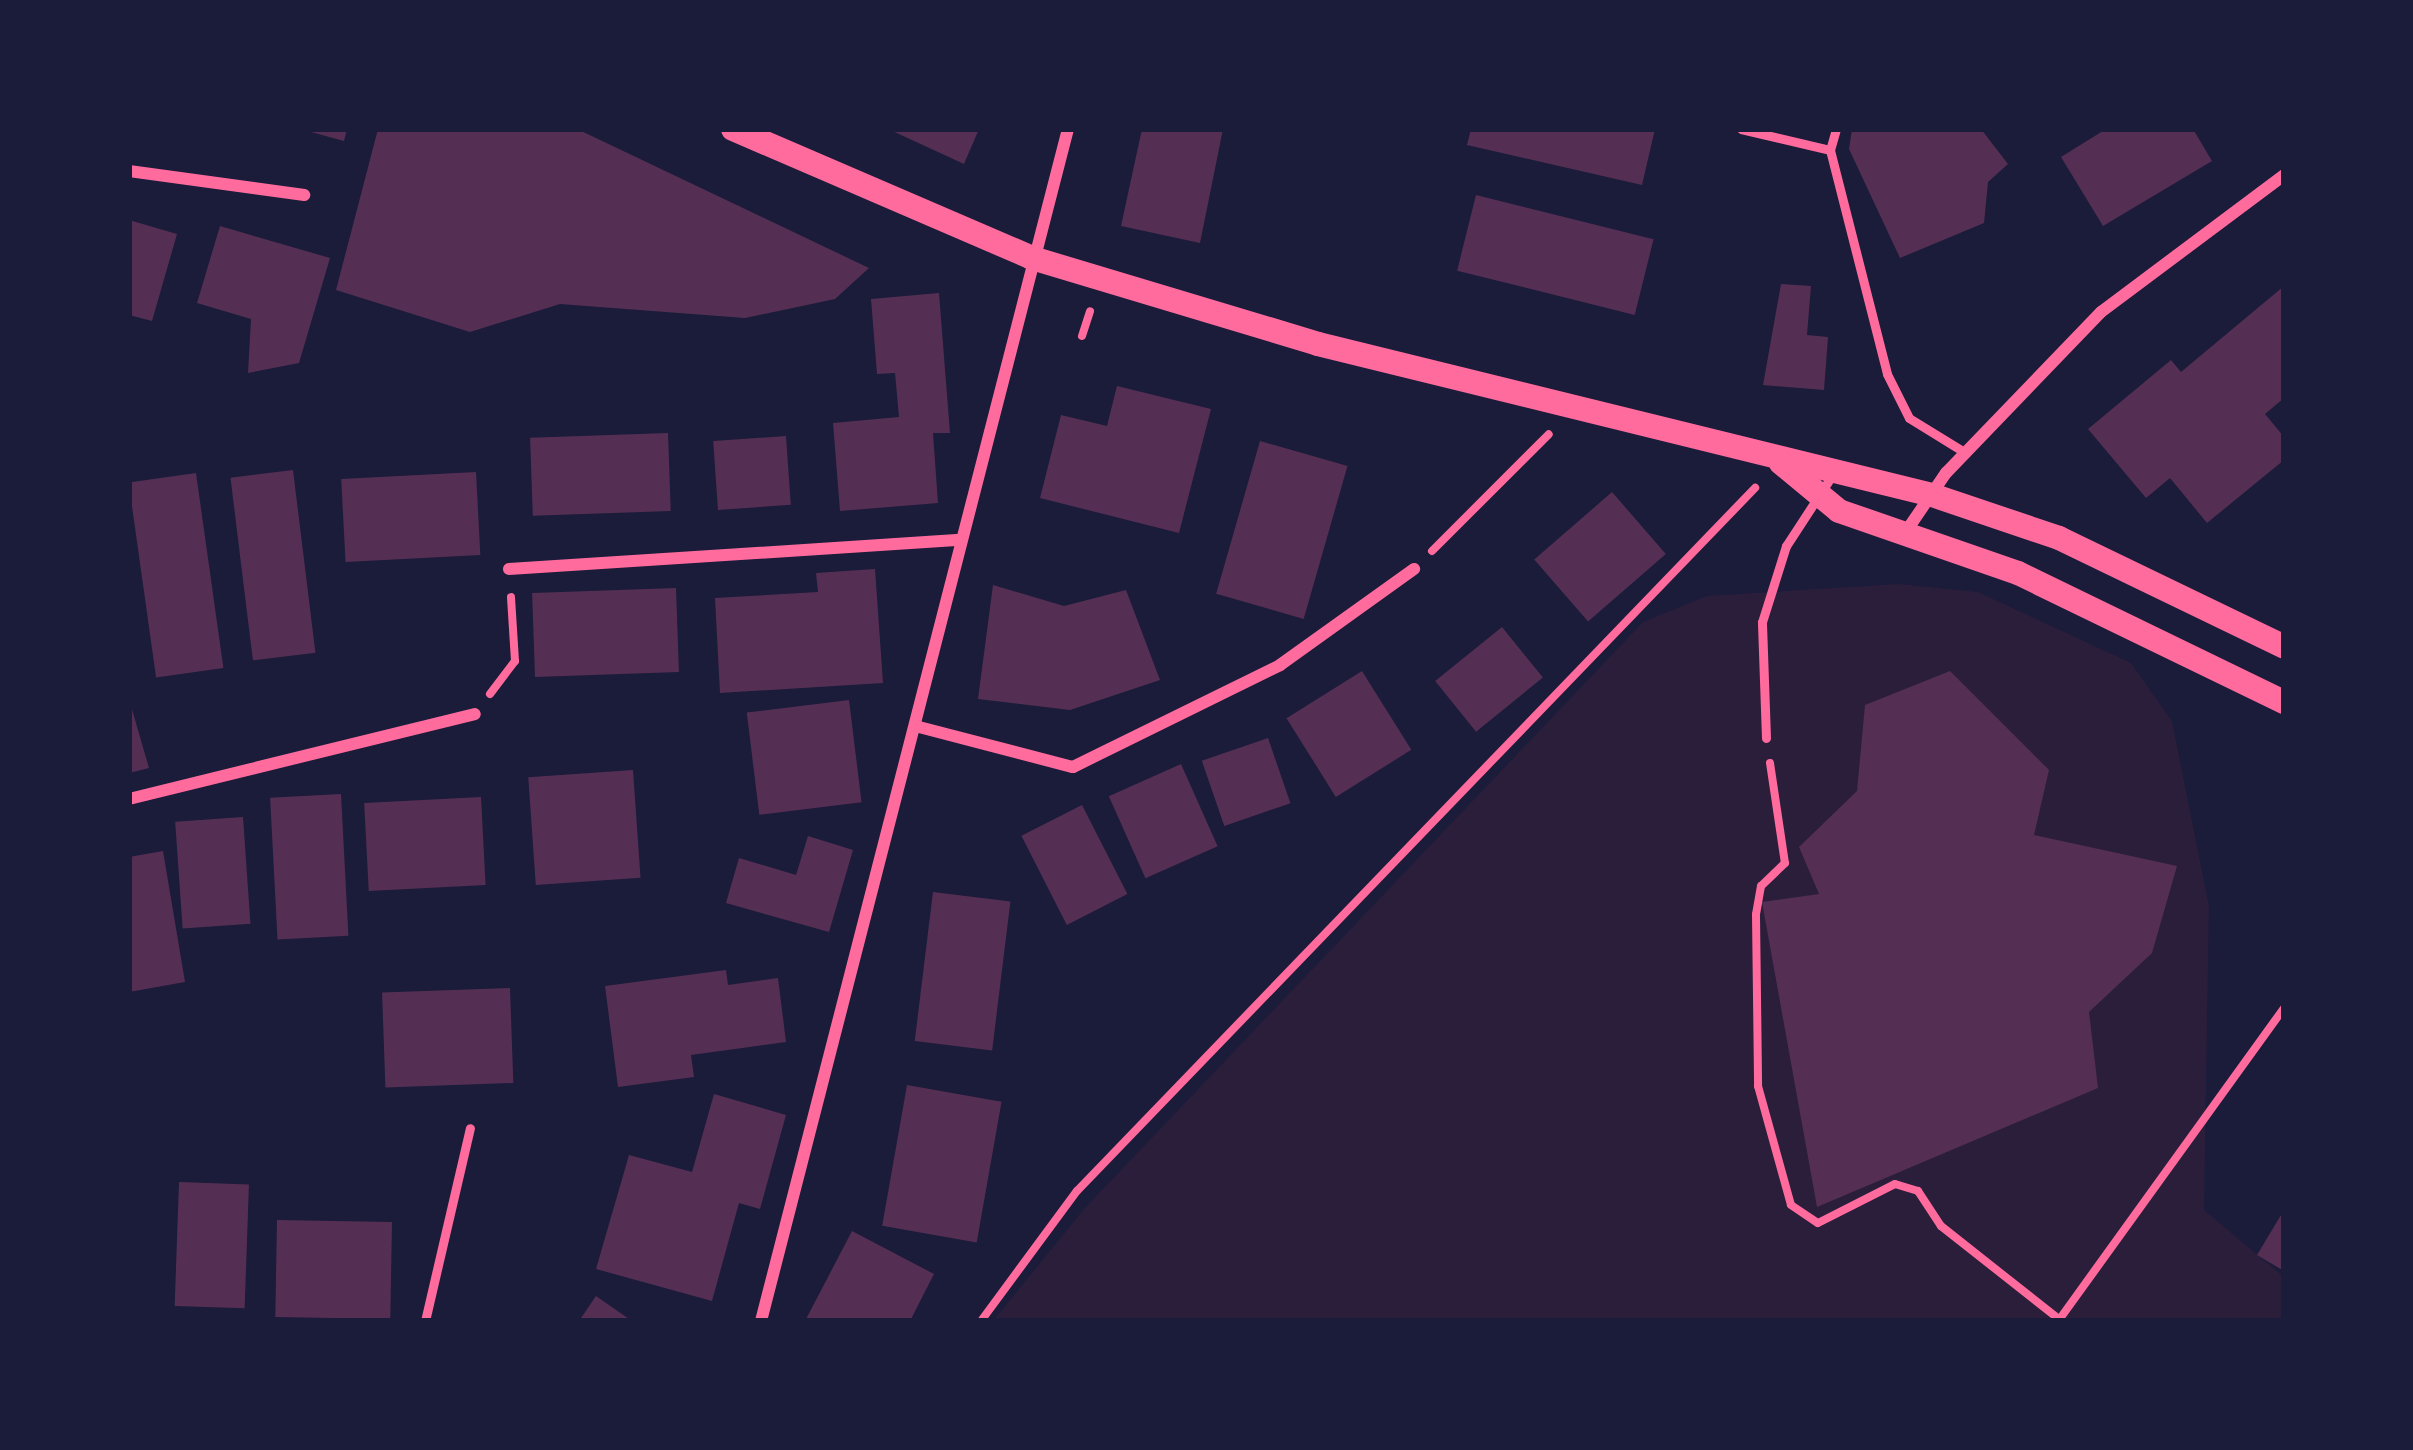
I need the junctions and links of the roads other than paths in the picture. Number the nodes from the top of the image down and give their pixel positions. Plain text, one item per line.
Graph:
1 (733, 129) edge
2 (1067, 129) edge
3 (1741, 129) edge
4 (1836, 129) edge
5 (1830, 150) junction
6 (129, 171) edge
7 (2284, 176) edge
8 (304, 195) dead end
9 (1032, 258) junction
10 (1966, 453) junction
11 (1781, 463) junction
12 (1838, 464) junction
13 (1932, 495) junction
14 (1820, 500) junction
15 (1904, 534) junction
16 (960, 540) junction
17 (1414, 568) road end
18 (509, 569) road end
19 (2284, 647) edge
20 (2284, 702) edge
21 (475, 714) road end
22 (919, 727) junction
23 (1766, 738) road end
24 (129, 799) edge
25 (470, 1128) dead end
26 (424, 1321) edge
27 (761, 1321) edge

1 - 9 main road
2 - 9 street
3 - 5 lane
4 - 5 lane
5 - 10 lane
6 - 8 street
7 - 10 street
9 - 11 main road
9 - 16 street
10 - 13 street
11 - 12 main road
11 - 14 main road
12 - 13 main road
12 - 14 lane
13 - 15 street
13 - 19 main road
14 - 15 main road
14 - 23 lane
15 - 20 main road
16 - 18 street
16 - 22 street
17 - 22 street
21 - 24 street
22 - 27 street
25 - 26 lane

